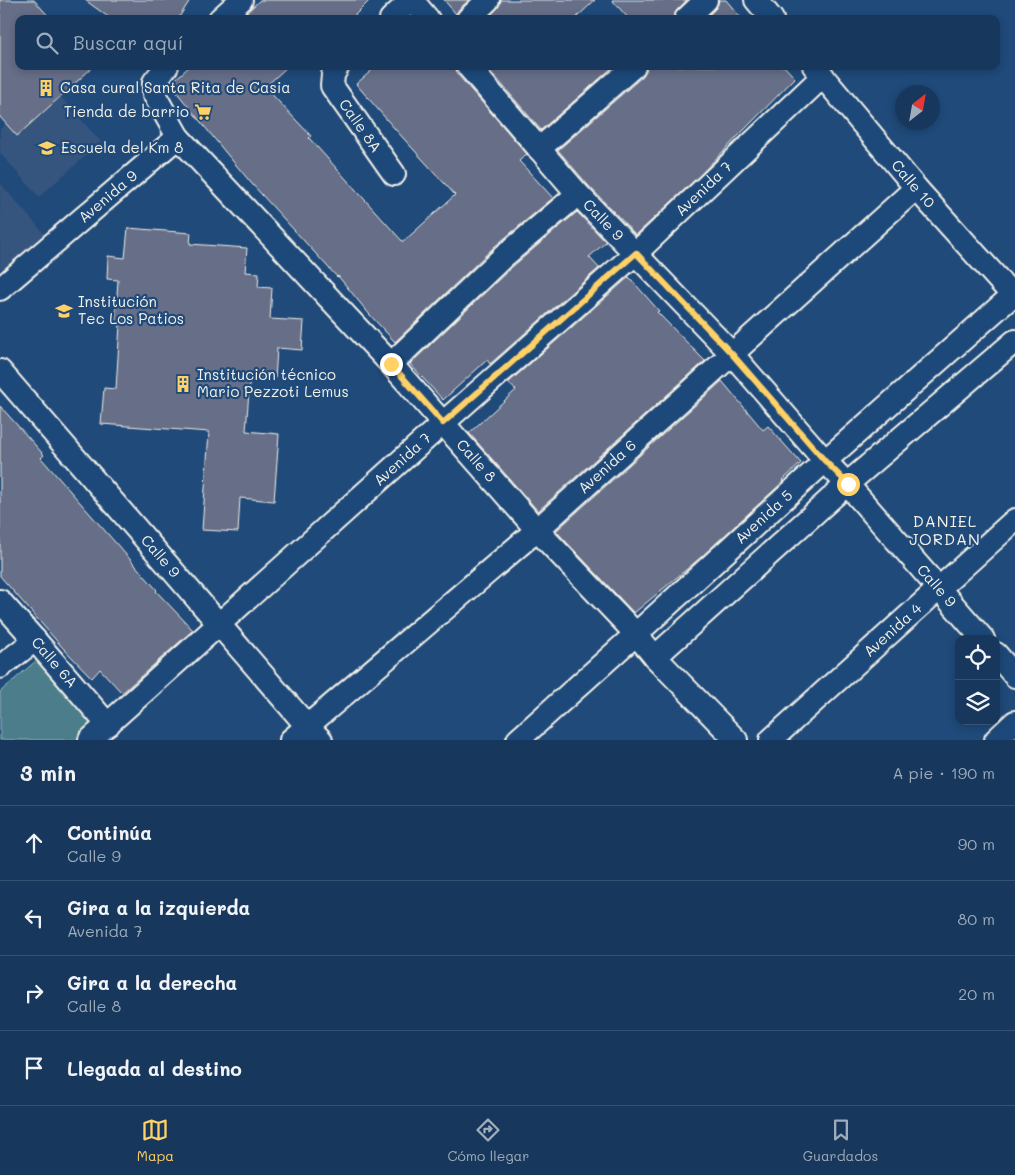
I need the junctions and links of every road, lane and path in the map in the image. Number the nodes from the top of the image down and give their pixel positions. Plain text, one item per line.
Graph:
1 (240, 0) edge
2 (411, 0) edge
3 (488, 0) edge
4 (706, 0) edge
5 (756, 0) edge
6 (224, 15) edge
7 (395, 15) edge
8 (424, 15) edge
9 (472, 15) edge
10 (690, 15) edge
11 (769, 15) edge
12 (164, 70) edge
13 (471, 70) edge
14 (629, 70) edge
15 (336, 71) edge
16 (819, 71) edge
17 (178, 137) junction
18 (539, 150) junction
19 (394, 174) dead end
20 (916, 188) junction
21 (578, 194) junction
22 (636, 253) junction
23 (0, 289) edge
24 (1014, 297) edge
25 (1015, 341) edge
26 (732, 354) junction
27 (391, 364) junction
28 (0, 371) edge
29 (443, 423) junction
30 (825, 461) junction
31 (848, 484) junction
32 (1015, 520) edge
33 (537, 530) junction
34 (940, 588) junction
35 (0, 601) edge
36 (219, 624) junction
37 (636, 634) junction
38 (980, 635) edge
39 (34, 640) junction
40 (655, 657) junction
41 (1000, 659) edge
42 (0, 667) edge
43 (1015, 676) edge
44 (1015, 722) edge
45 (108, 725) junction
46 (314, 733) edge
47 (90, 740) edge
48 (291, 740) edge
49 (518, 740) edge
50 (736, 740) edge
51 (771, 740) edge
52 (996, 740) edge

1 - 6 street
2 - 7 street
2 - 8 street
3 - 9 street
4 - 10 street
5 - 11 street
12 - 17 street
13 - 18 street, Calle 9
14 - 18 street
15 - 19 street, Calle 8A
16 - 20 street, Calle 10
16 - 22 street, Avenida 7
17 - 23 street, Avenida 9
17 - 27 street, Calle 8
18 - 21 street, Calle 9
20 - 24 street, Calle 10
20 - 26 street, Avenida 6
21 - 22 street, Calle 9
21 - 27 street
22 - 26 street, Calle 9
22 - 29 street, Avenida 7
24 - 30 street, Avenida 5
25 - 31 street, Avenida 5
26 - 30 street, Calle 9
26 - 33 street, Avenida 6
27 - 29 street, Calle 8
28 - 36 street, Calle 9
29 - 33 street, Calle 8
29 - 36 street, Avenida 7
30 - 31 street, Calle 9
30 - 37 street, Avenida 5
31 - 34 street, Calle 9
31 - 40 street, Avenida 5
32 - 34 street, Avenida 4
33 - 37 street, Calle 8
33 - 46 street, Avenida 6
34 - 38 street, Calle 9
34 - 51 street, Avenida 4
35 - 39 street, Calle 6A
36 - 45 street, Avenida 7
36 - 46 street, Calle 9
37 - 40 street, Calle 8
37 - 49 street, Avenida 5
39 - 42 street
39 - 45 street, Calle 6A
40 - 50 street, Calle 8
41 - 43 street
44 - 52 street
45 - 47 street, Avenida 7
46 - 48 street, Avenida 6

